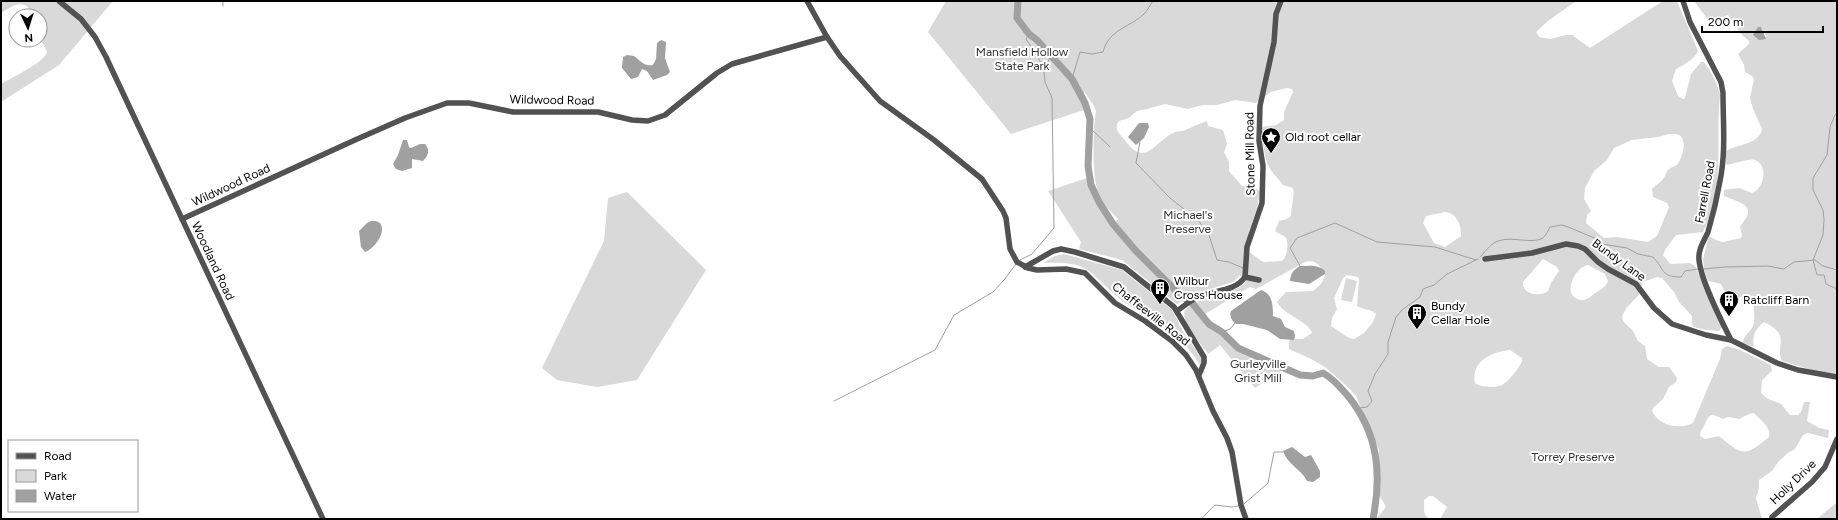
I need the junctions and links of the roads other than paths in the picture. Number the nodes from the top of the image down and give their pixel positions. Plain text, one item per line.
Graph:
1 (59, 1) edge
2 (807, 1) edge
3 (1281, 1) edge
4 (1683, 1) edge
5 (827, 37) junction
6 (182, 219) junction
7 (1485, 259) dead end
8 (1025, 267) junction
9 (1245, 277) junction
10 (1259, 280) dead end
11 (1177, 311) junction
12 (1731, 340) junction
13 (1199, 375) junction
14 (1837, 377) edge
15 (1837, 439) edge
16 (1772, 517) dead end
17 (323, 519) edge
18 (1246, 519) edge

1 - 6 street, Woodland Road
2 - 5 street
3 - 9 street, Stone Mill Road
4 - 12 street, Farrell Road
5 - 6 street, Wildwood Road
5 - 8 street
6 - 17 street, Woodland Road
7 - 12 street, Bundy Lane
8 - 11 street
8 - 13 street, Chaffeeville Road
9 - 10 street
9 - 11 street
11 - 13 street
12 - 14 street, Bundy Lane
13 - 18 street, Chaffeeville Road
15 - 16 street, Holly Drive

